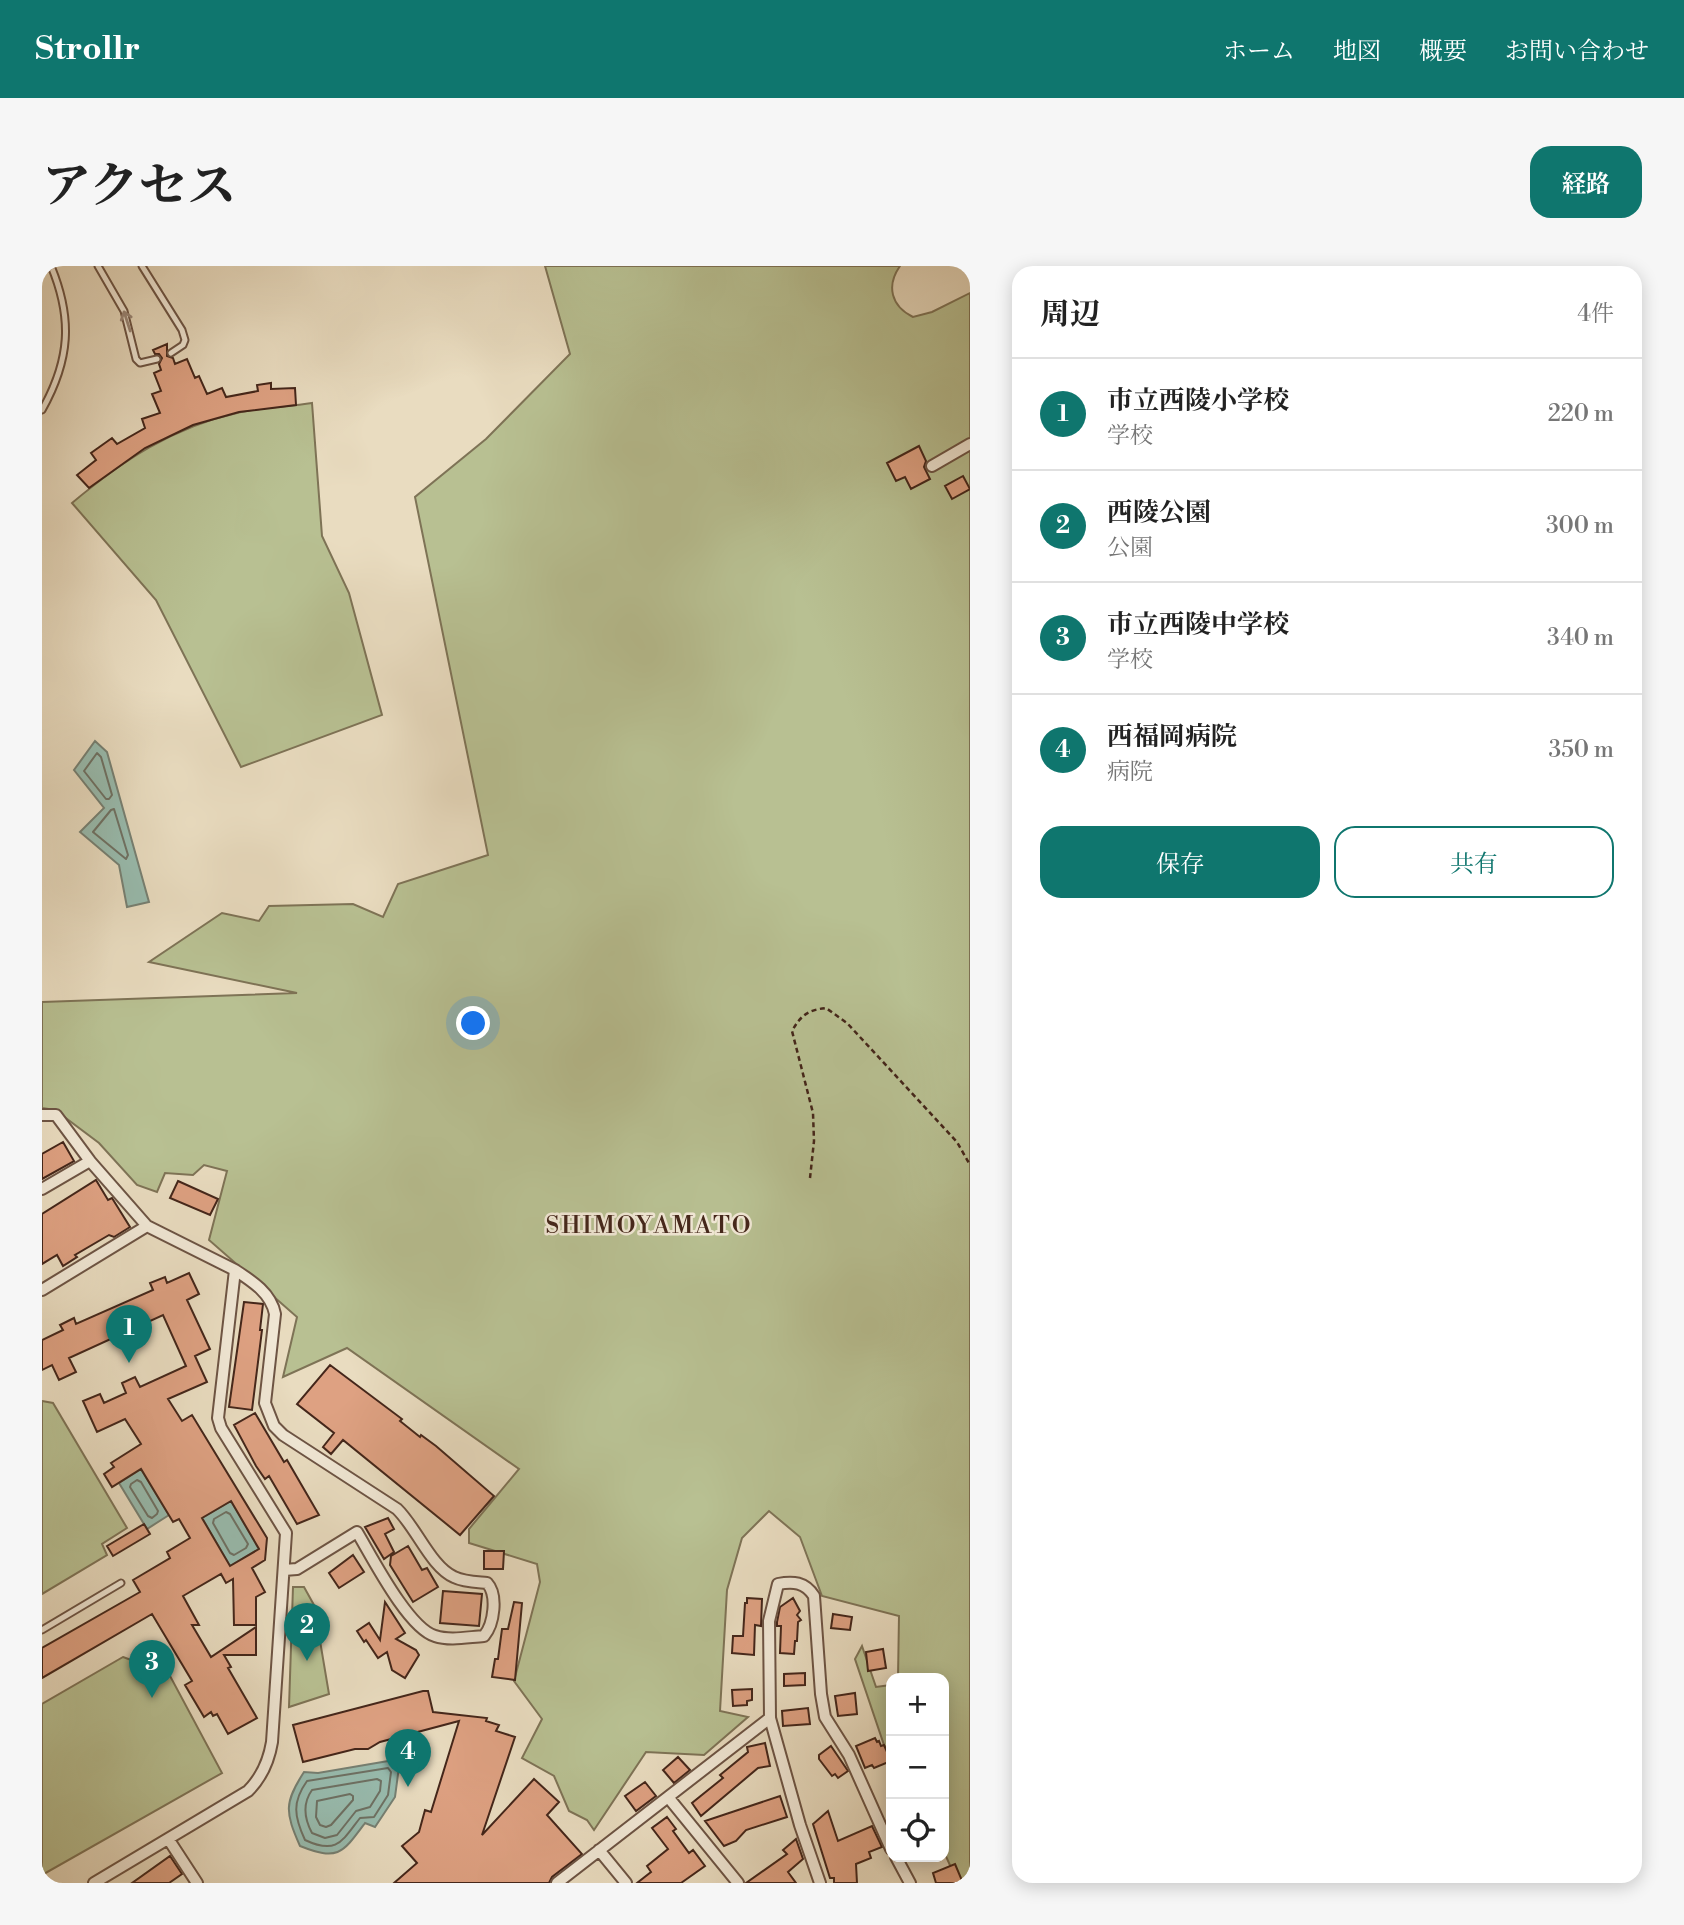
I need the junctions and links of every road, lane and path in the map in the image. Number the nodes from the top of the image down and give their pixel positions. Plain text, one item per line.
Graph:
1 (51, 266) edge
2 (98, 266) edge
3 (142, 266) edge
4 (170, 353) dead end
5 (157, 359) dead end
6 (42, 410) edge
7 (970, 444) edge
8 (932, 466) dead end
9 (42, 1115) edge
10 (90, 1161) junction
11 (970, 1165) edge
12 (810, 1178) dead end
13 (42, 1189) edge
14 (147, 1226) junction
15 (235, 1270) junction
16 (42, 1290) edge
17 (284, 1570) junction
18 (121, 1583) dead end
19 (42, 1630) edge
20 (770, 1718) junction
21 (668, 1797) junction
22 (886, 1838) edge
23 (169, 1840) junction
24 (599, 1850) junction
25 (899, 1862) edge
26 (94, 1883) edge
27 (197, 1883) edge
28 (556, 1883) edge
29 (626, 1883) edge
30 (738, 1883) edge
31 (820, 1883) edge
32 (910, 1883) edge

1 - 6 lane
5 -> 2 lane
3 - 4 lane
7 - 8 street
9 - 10 street
10 - 13 street
10 - 14 street
11 - 12 path
14 - 15 street
14 - 16 street
15 - 17 street
15 - 17 street
17 - 23 street
18 - 19 lane
20 - 21 street
20 - 22 street
20 - 31 street
21 - 24 street
21 - 30 street
23 - 26 street
23 - 27 street
24 - 28 street
24 - 29 street
25 - 32 street

